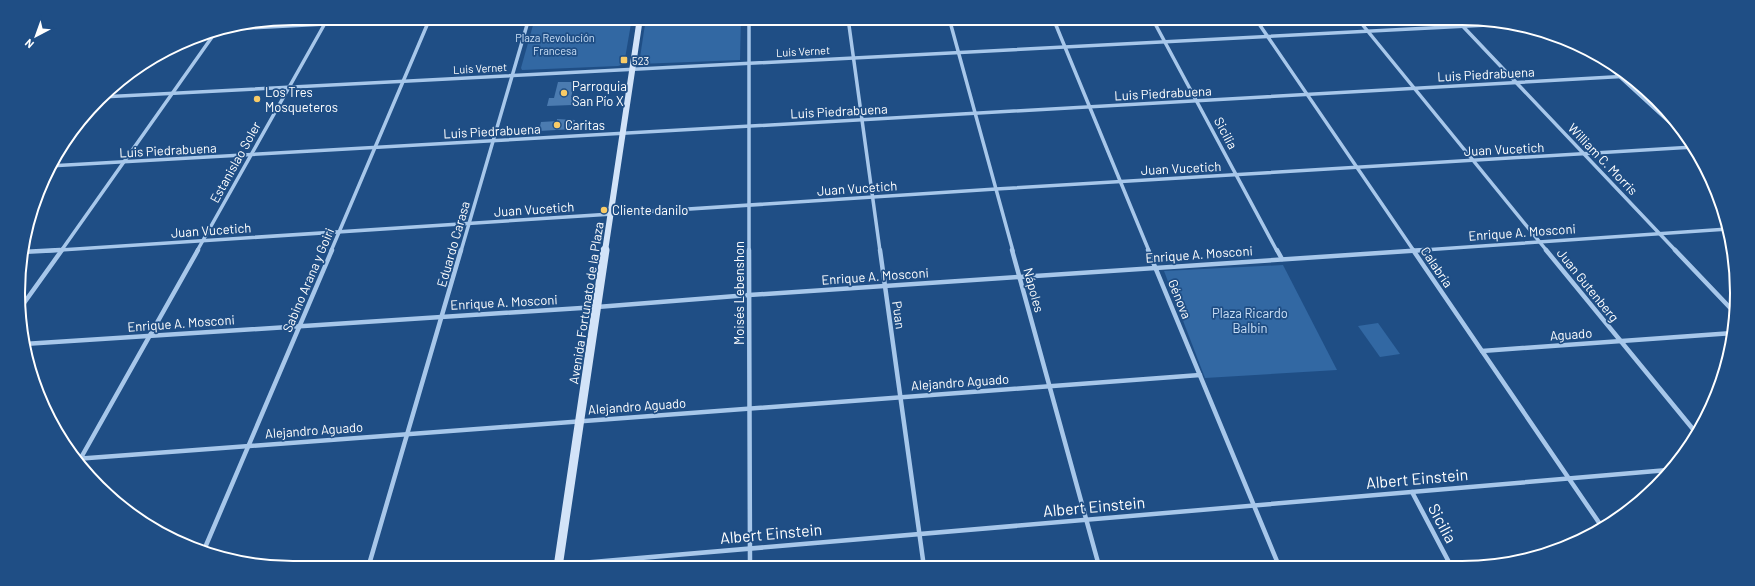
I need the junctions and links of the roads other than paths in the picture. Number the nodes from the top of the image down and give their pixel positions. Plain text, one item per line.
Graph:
1 (323, 25) edge
2 (427, 25) edge
3 (527, 25) edge
4 (639, 25) edge
5 (749, 25) edge
6 (849, 25) edge
7 (951, 25) edge
8 (1056, 25) edge
9 (1156, 25) edge
10 (1260, 25) edge
11 (1362, 25) edge
12 (1463, 26) junction
13 (1472, 26) edge
14 (1367, 31) junction
15 (1267, 36) junction
16 (211, 38) edge
17 (1164, 41) junction
18 (1065, 46) junction
19 (958, 52) junction
20 (854, 57) junction
21 (749, 63) junction
22 (631, 69) junction
23 (512, 75) junction
24 (1620, 76) edge
25 (1622, 78) edge
26 (403, 81) junction
27 (1516, 82) junction
28 (289, 87) junction
29 (1414, 88) junction
30 (171, 93) junction
31 (1307, 94) junction
32 (111, 96) edge
33 (1196, 101) junction
34 (1090, 107) junction
35 (975, 113) junction
36 (1663, 116) edge
37 (862, 120) junction
38 (749, 126) junction
39 (622, 134) junction
40 (493, 141) junction
41 (1687, 147) edge
42 (375, 148) junction
43 (1584, 154) junction
44 (251, 155) junction
45 (1473, 160) junction
46 (122, 162) junction
47 (58, 166) edge
48 (1357, 168) junction
49 (1236, 175) junction
50 (1121, 182) junction
51 (996, 189) junction
52 (873, 197) junction
53 (749, 205) junction
54 (612, 214) junction
55 (469, 223) junction
56 (1722, 228) edge
57 (339, 232) junction
58 (1659, 233) junction
59 (203, 240) junction
60 (1539, 241) junction
61 (61, 249) junction
62 (1413, 250) junction
63 (28, 252) edge
64 (1282, 259) junction
65 (1156, 267) junction
66 (1020, 276) junction
67 (885, 286) junction
68 (749, 295) junction
69 (25, 301) edge
70 (597, 307) junction
71 (1729, 307) edge
72 (442, 316) junction
73 (299, 325) junction
74 (1727, 333) edge
75 (149, 335) junction
76 (1621, 341) junction
77 (30, 344) edge
78 (1482, 351) junction
79 (1200, 375) junction
80 (1050, 386) junction
81 (901, 398) junction
82 (750, 409) junction
83 (579, 421) junction
84 (1693, 429) edge
85 (407, 434) junction
86 (248, 446) junction
87 (80, 456) edge
88 (83, 460) edge
89 (1663, 470) edge
90 (1569, 478) junction
91 (1412, 492) junction
92 (1254, 505) junction
93 (1086, 520) junction
94 (1599, 523) edge
95 (920, 534) junction
96 (205, 546) edge
97 (750, 548) junction
98 (370, 561) edge
99 (559, 561) edge
100 (611, 561) edge
101 (750, 561) edge
102 (923, 561) edge
103 (1098, 561) edge
104 (1276, 561) edge
105 (1449, 561) edge

1 - 28 street, Estanislao Soler
2 - 26 street, Sabino Arana y Goiri
3 - 23 street, Eduardo Carasa
4 - 22 main road, Avenida Fortunato de la Plaza
5 - 21 street, Moisés Lebenshon
6 - 20 street, Puan
7 - 19 street, Nápoles
8 - 18 street, Génova
9 - 17 street, Sicilia
10 - 15 street, Calabria
11 - 14 street, Juan Gutenberg
12 - 13 street, Luis Vernet
12 - 14 street, Luis Vernet
12 - 27 street, William C. Morris
14 - 15 street, Luis Vernet
14 - 29 street, Juan Gutenberg
15 - 17 street, Luis Vernet
15 - 31 street, Calabria
16 - 30 street
17 - 18 street, Luis Vernet
17 - 33 street, Sicilia
18 - 19 street, Luis Vernet
18 - 34 street, Génova
19 - 20 street, Luis Vernet
19 - 35 street, Nápoles
20 - 21 street, Luis Vernet
20 - 37 street, Puan
21 - 22 street, Luis Vernet
21 - 38 street, Moisés Lebenshon
22 - 23 street, Luis Vernet
22 - 39 main road, Avenida Fortunato de la Plaza
23 - 26 street, Luis Vernet
23 - 40 street, Eduardo Carasa
24 - 27 street, Luis Piedrabuena
25 - 36 street
26 - 28 street, Luis Vernet
26 - 42 street, Sabino Arana y Goiri
27 - 29 street, Luis Piedrabuena
27 - 43 street, William C. Morris
28 - 30 street, Luis Vernet
28 - 44 street, Estanislao Soler
29 - 31 street, Luis Piedrabuena
29 - 45 street, Juan Gutenberg
30 - 32 street, Luis Vernet
30 - 46 street
31 - 33 street, Luis Piedrabuena
31 - 48 street, Calabria
33 - 34 street, Luis Piedrabuena
33 - 49 street, Sicilia
34 - 35 street, Luis Piedrabuena
34 - 50 street, Génova
35 - 37 street, Luis Piedrabuena
35 - 51 street, Nápoles
37 - 38 street, Luis Piedrabuena
37 - 52 street, Puan
38 - 39 street, Luis Piedrabuena
38 - 53 street, Moisés Lebenshon
39 - 40 street, Luis Piedrabuena
39 - 54 main road, Avenida Fortunato de la Plaza
40 - 42 street, Luis Piedrabuena
40 - 55 street, Eduardo Carasa
41 - 43 street, Juan Vucetich
42 - 44 street, Luis Piedrabuena
42 - 57 street, Sabino Arana y Goiri
43 - 45 street, Juan Vucetich
43 - 58 street, William C. Morris
44 - 46 street, Luis Piedrabuena
44 - 59 street, Estanislao Soler
45 - 48 street, Juan Vucetich
45 - 60 street, Juan Gutenberg
46 - 47 street, Luis Piedrabuena
46 - 61 street
48 - 49 street, Juan Vucetich
48 - 62 street, Calabria
49 - 50 street, Juan Vucetich
49 - 64 street, Sicilia
50 - 51 street, Juan Vucetich
50 - 65 street, Génova
51 - 52 street, Juan Vucetich
51 - 66 street, Nápoles
52 - 53 street, Juan Vucetich
52 - 67 street, Puan
53 - 54 street, Juan Vucetich
53 - 68 street, Moisés Lebenshon
54 - 55 street, Juan Vucetich
54 - 70 main road, Avenida Fortunato de la Plaza
55 - 57 street, Juan Vucetich
55 - 72 street, Eduardo Carasa
56 - 58 street, Enrique A. Mosconi
57 - 59 street, Juan Vucetich
57 - 73 street, Sabino Arana y Goiri
58 - 60 street, Enrique A. Mosconi
58 - 71 street, William C. Morris
59 - 61 street, Juan Vucetich
59 - 75 street, Estanislao Soler
60 - 62 street, Enrique A. Mosconi
60 - 76 street, Juan Gutenberg
61 - 63 street, Juan Vucetich
61 - 69 street
62 - 64 street, Enrique A. Mosconi
62 - 78 street, Calabria
64 - 65 street, Enrique A. Mosconi
65 - 66 street, Enrique A. Mosconi
65 - 79 street, Génova
66 - 67 street, Enrique A. Mosconi
66 - 80 street, Nápoles
67 - 68 street, Enrique A. Mosconi
67 - 81 street, Puan
68 - 70 street, Enrique A. Mosconi
68 - 82 street, Moisés Lebenshon
70 - 72 street, Enrique A. Mosconi
70 - 83 main road, Avenida Fortunato de la Plaza
72 - 73 street, Enrique A. Mosconi
72 - 85 street, Eduardo Carasa
73 - 75 street, Enrique A. Mosconi
73 - 86 street, Sabino Arana y Goiri
74 - 76 street, Aguado
75 - 77 street, Enrique A. Mosconi
75 - 87 street, Estanislao Soler
76 - 78 street, Aguado
76 - 84 street, Juan Gutenberg
78 - 90 street, Calabria
79 - 80 street, Alejandro Aguado
79 - 92 street, Génova
80 - 81 street, Alejandro Aguado
80 - 93 street, Nápoles
81 - 82 street, Alejandro Aguado
81 - 95 street, Puan
82 - 83 street, Alejandro Aguado
82 - 97 street, Moisés Lebenshon
83 - 85 street, Alejandro Aguado
83 - 99 main road, Avenida Fortunato de la Plaza
85 - 86 street, Alejandro Aguado
85 - 98 street, Eduardo Carasa
86 - 88 street, Alejandro Aguado
86 - 96 street, Sabino Arana y Goiri
89 - 90 street, Albert Einstein
90 - 91 street, Albert Einstein
90 - 94 street, Calabria
91 - 92 street, Albert Einstein
91 - 105 street, Sicilia
92 - 93 street, Albert Einstein
92 - 104 street, Génova
93 - 95 street, Albert Einstein
93 - 103 street, Nápoles
95 - 97 street, Albert Einstein
95 - 102 street, Puan
97 - 100 street, Albert Einstein
97 - 101 street, Moisés Lebenshon

